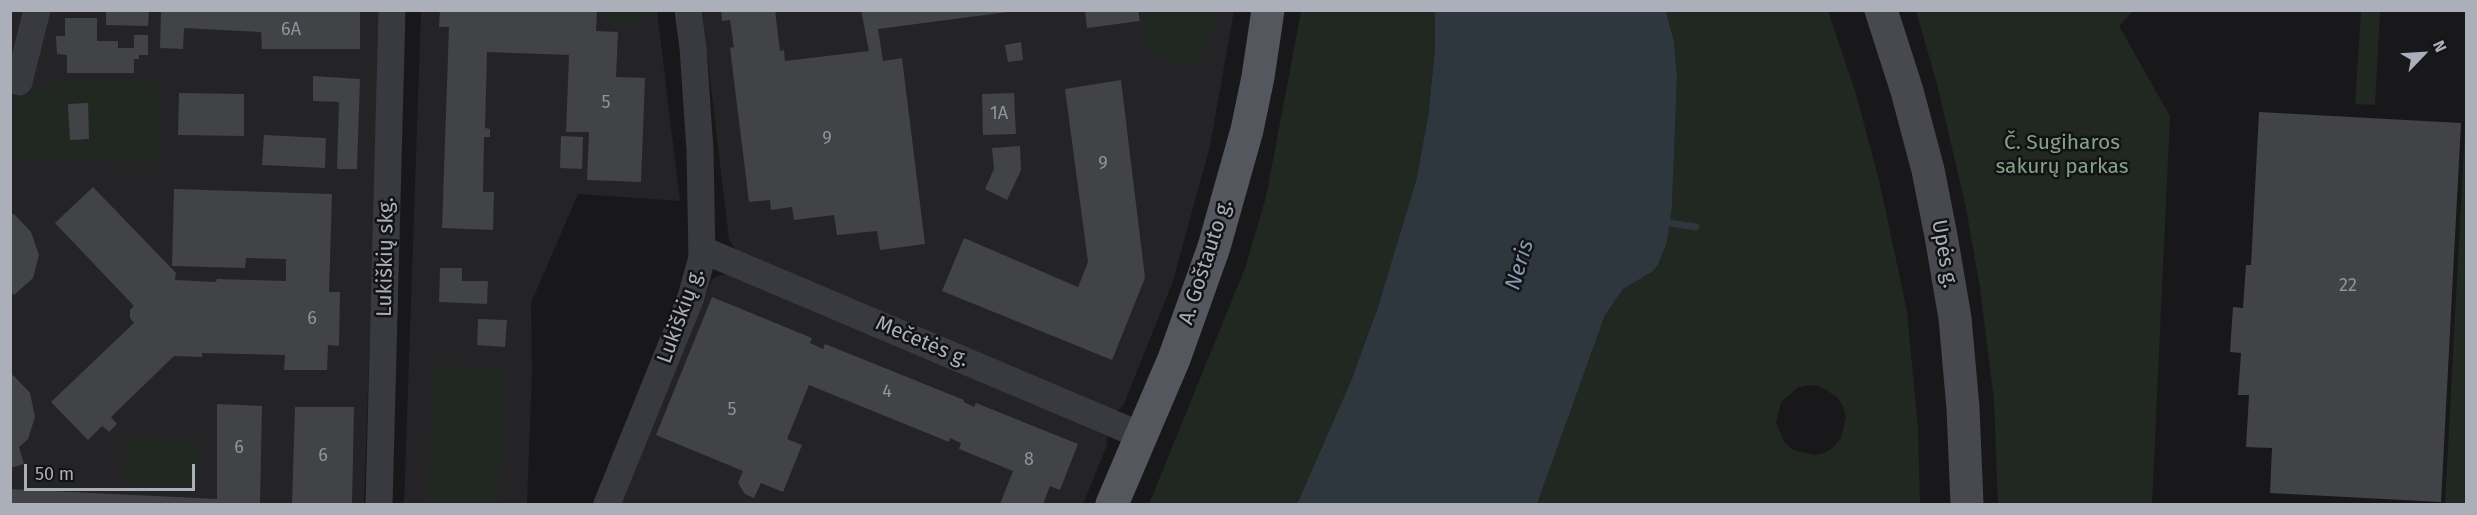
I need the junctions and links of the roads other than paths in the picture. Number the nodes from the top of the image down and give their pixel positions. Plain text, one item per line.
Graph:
1 (37, 10) edge
2 (392, 10) edge
3 (688, 10) edge
4 (1268, 10) edge
5 (1881, 10) edge
6 (19, 82) dead end
7 (703, 250) junction
8 (1140, 435) junction
9 (380, 504) edge
10 (607, 504) edge
11 (1112, 504) edge
12 (1967, 504) edge

1 - 6 street
2 - 9 street, Lukiškių skg.
3 - 7 street, Lukiškių g.
4 - 8 main road, A. Goštauto g.
5 - 12 street, Upės g.
7 - 8 street, Mečetės g.
7 - 10 street, Lukiškių g.
8 - 11 main road, A. Goštauto g.

